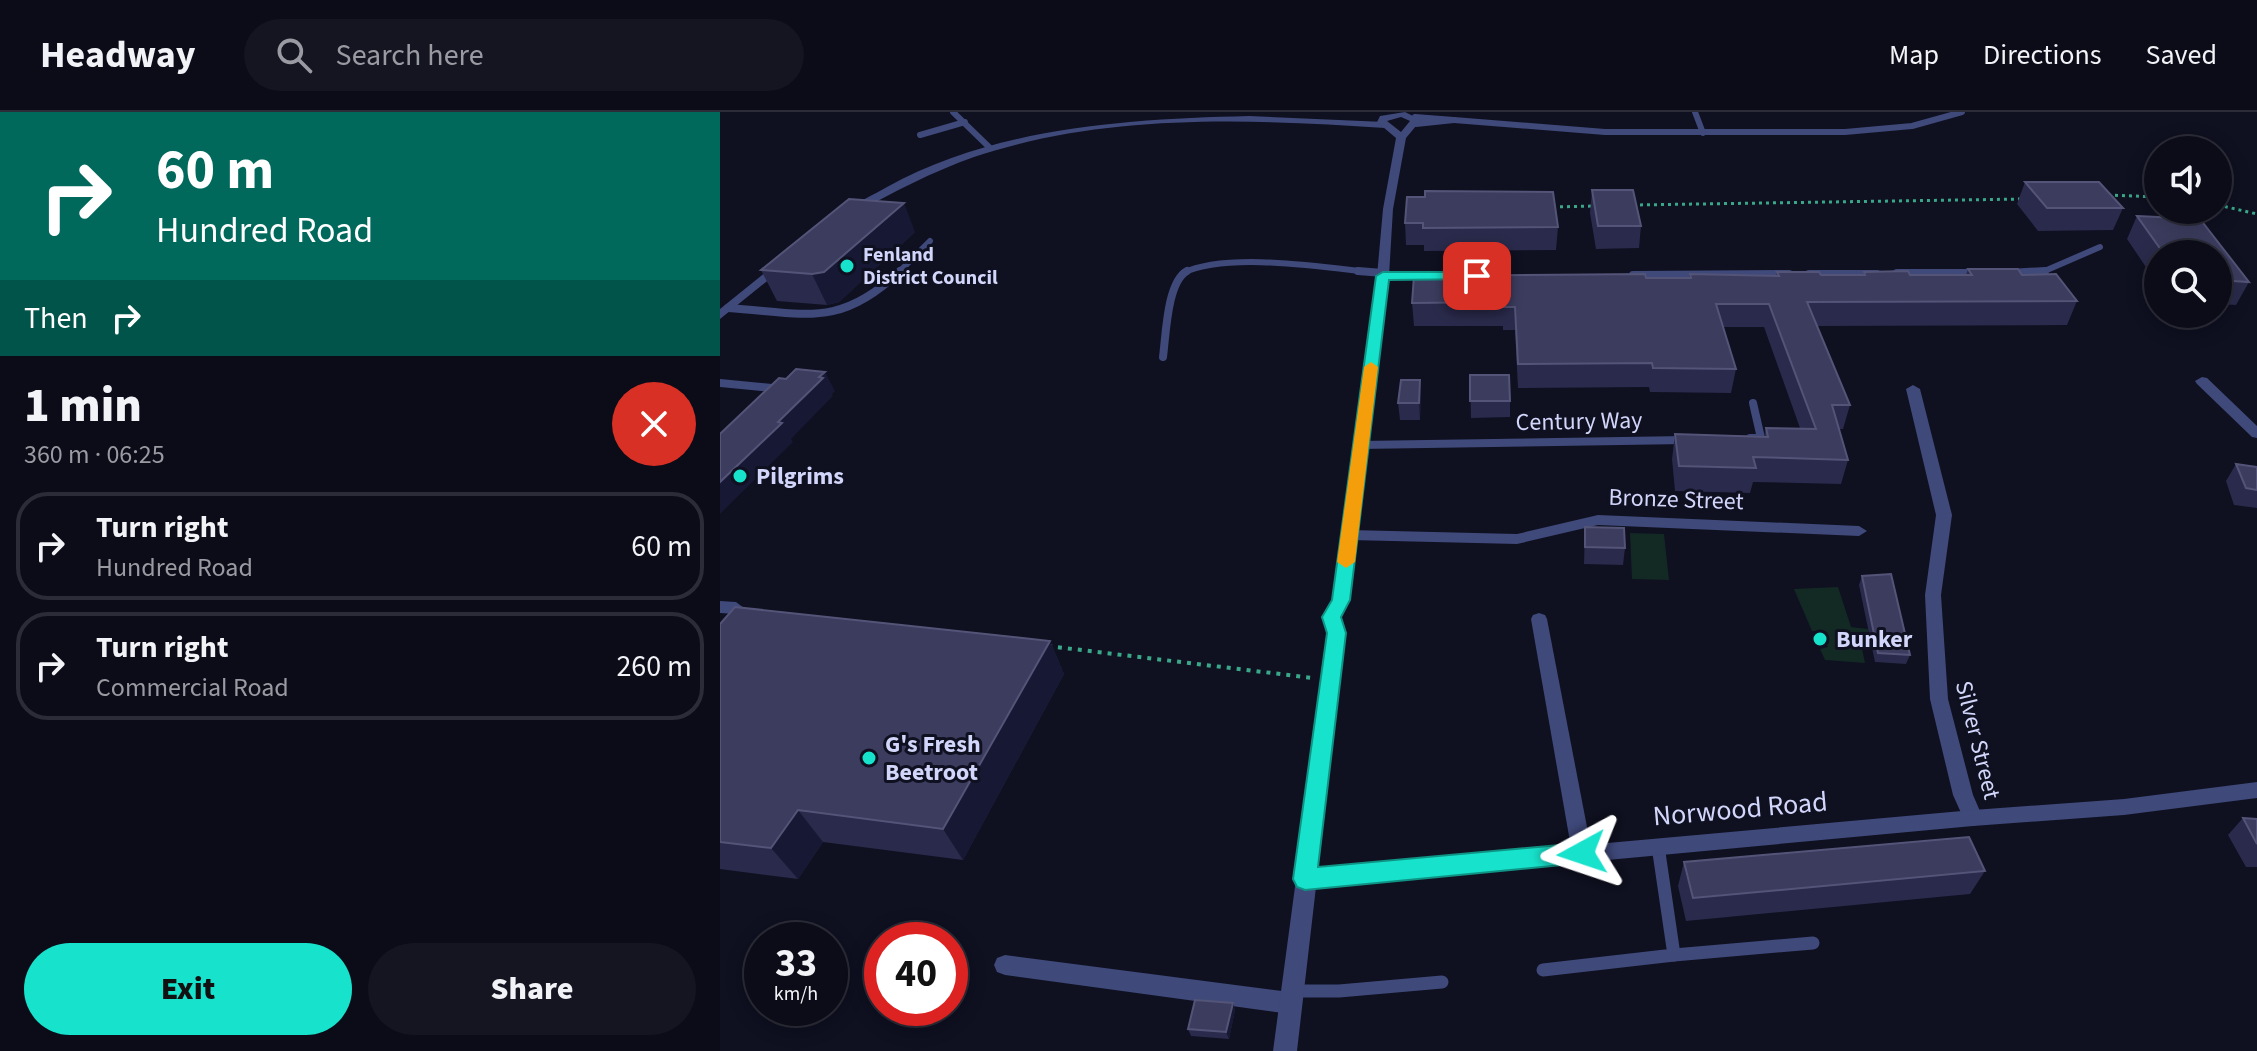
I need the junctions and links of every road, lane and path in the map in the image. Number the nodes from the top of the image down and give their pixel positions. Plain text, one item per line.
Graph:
1 (953, 112) edge
2 (1695, 112) edge
3 (1951, 112) edge
4 (1962, 112) edge
5 (1944, 117) junction
6 (1400, 121) edge
7 (965, 122) junction
8 (1703, 133) junction
9 (920, 135) dead end
10 (990, 148) junction
11 (2104, 195) edge
12 (2144, 196) edge
13 (2030, 199) edge
14 (1597, 206) edge
15 (1627, 206) edge
16 (1552, 207) edge
17 (2232, 208) edge
18 (2257, 214) edge
19 (838, 221) edge
20 (930, 241) dead end
21 (2100, 247) dead end
22 (789, 258) edge
23 (1383, 274) junction
24 (1617, 275) edge
25 (1430, 276) edge
26 (724, 311) edge
27 (1163, 357) dead end
28 (2202, 381) dead end
29 (720, 383) edge
30 (1913, 389) dead end
31 (793, 390) edge
32 (1753, 403) dead end
33 (2257, 434) edge
34 (1699, 439) edge
35 (1746, 439) edge
36 (1360, 445) junction
37 (1859, 531) dead end
38 (1350, 535) junction
39 (1539, 619) dead end
40 (1033, 644) edge
41 (1330, 680) junction
42 (2257, 790) edge
43 (1973, 818) junction
44 (1658, 846) junction
45 (1582, 853) junction
46 (1305, 879) junction
47 (1813, 943) dead end
48 (1674, 955) junction
49 (1005, 965) dead end
50 (1543, 970) dead end
51 (1442, 982) dead end
52 (1291, 997) junction
53 (1285, 1051) edge

1 - 7 lane
2 - 8 lane
3 - 5 lane
4 - 5 lane
5 - 8 lane
6 - 8 lane
6 - 10 street
6 - 23 street
7 - 9 lane
7 - 10 lane
10 - 19 street
11 - 12 path
13 - 15 path
14 - 16 path
17 - 18 path
20 - 26 lane
21 - 24 lane
22 - 26 street
23 - 25 lane
23 - 27 lane
23 - 36 street
28 - 33 street
29 - 31 lane
30 - 43 street, Silver Street
32 - 35 lane
34 - 36 lane, Century Way
36 - 38 street
37 - 38 street, Bronze Street
38 - 41 street
39 - 45 street
40 - 41 path
41 - 46 street
42 - 43 street, Norwood Road
43 - 44 street, Norwood Road
44 - 45 street, Norwood Road
44 - 48 lane
45 - 46 street, Norwood Road
46 - 52 street
47 - 48 lane
48 - 50 lane
49 - 52 street
51 - 52 lane
52 - 53 street

